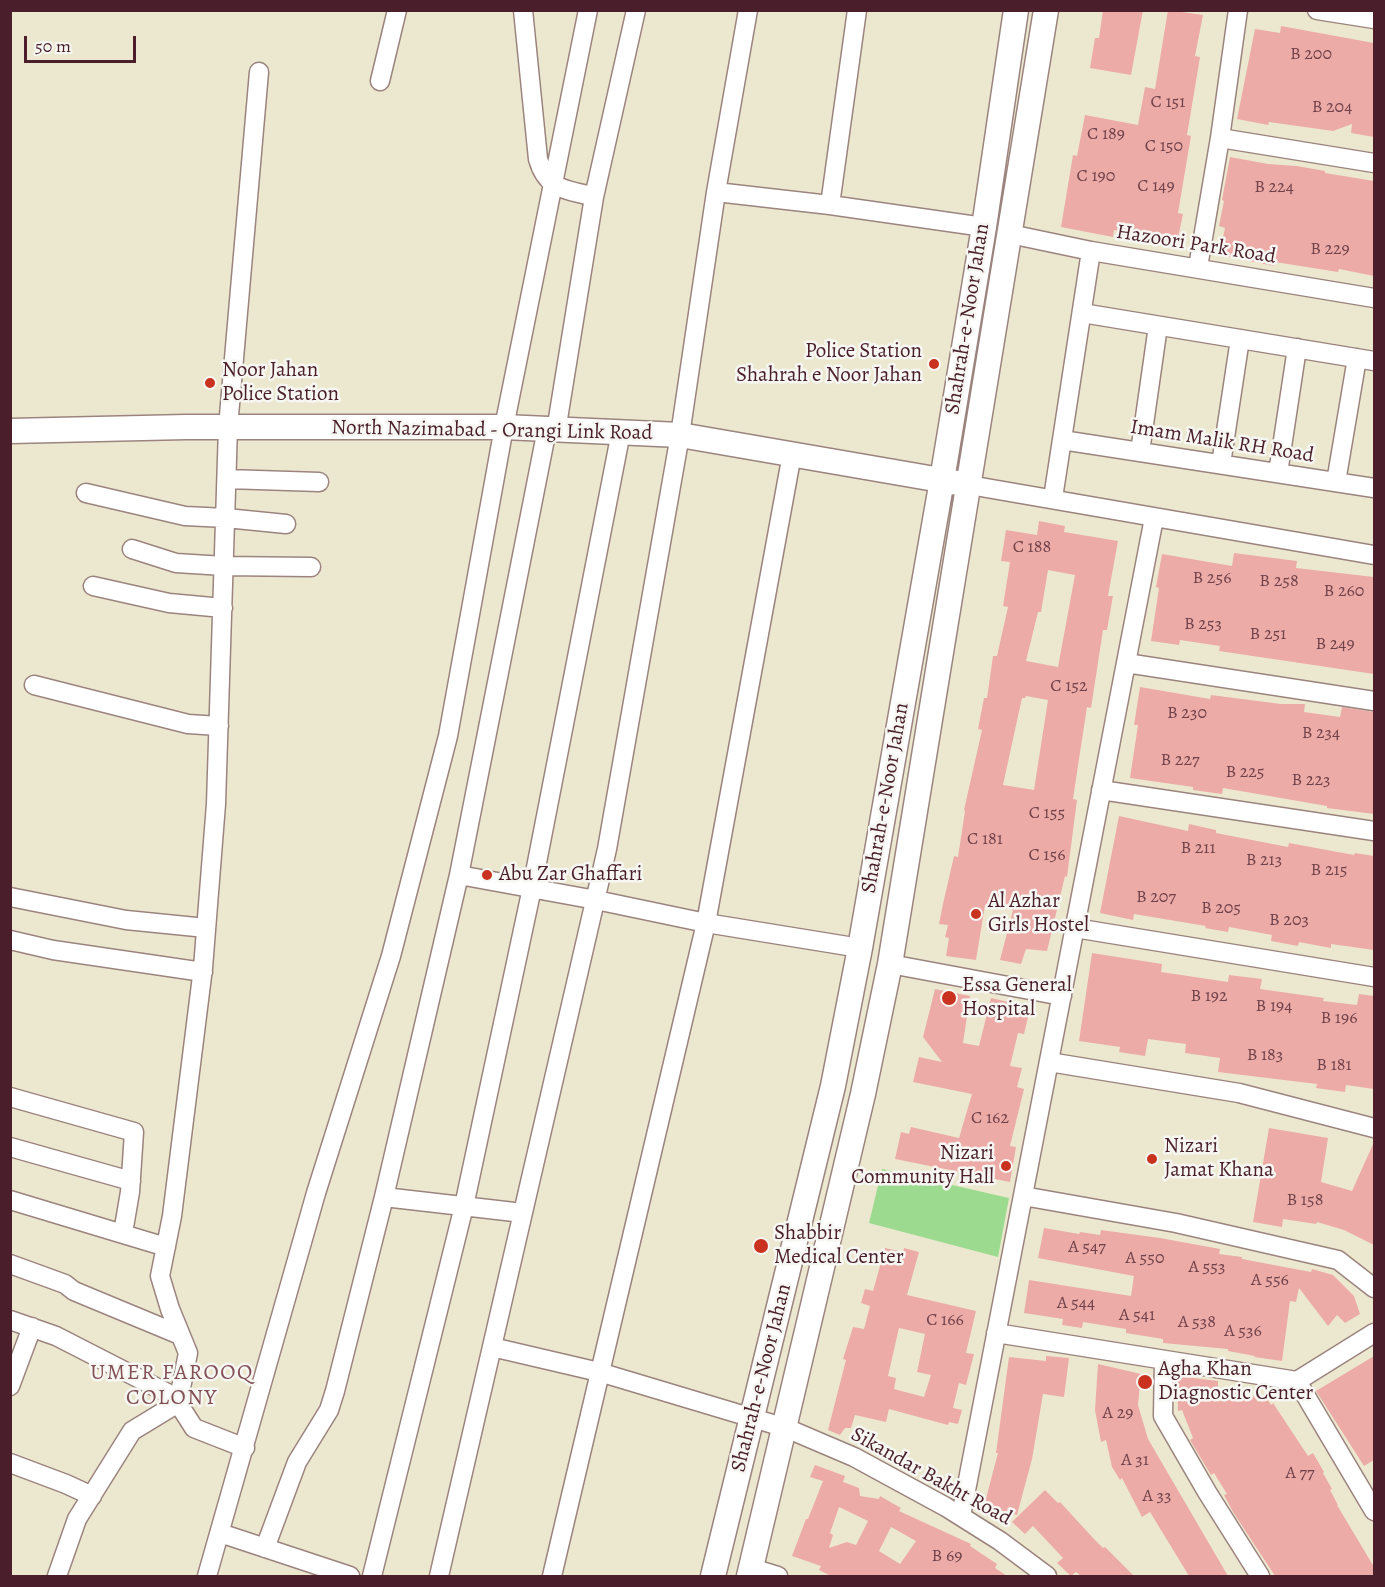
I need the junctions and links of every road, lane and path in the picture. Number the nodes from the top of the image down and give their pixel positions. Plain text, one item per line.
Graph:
1 (397, 10) edge
2 (524, 10) edge
3 (588, 10) edge
4 (636, 10) edge
5 (748, 10) edge
6 (857, 10) edge
7 (1238, 10) edge
8 (1317, 10) edge
9 (1016, 12) edge
10 (1045, 14) edge
11 (1374, 19) edge
12 (259, 72) dead end
13 (380, 81) dead end
14 (1220, 138) junction
15 (1374, 163) edge
16 (553, 186) junction
17 (716, 192) junction
18 (594, 196) junction
19 (830, 205) junction
20 (984, 227) junction
21 (1010, 234) junction
22 (1091, 251) junction
23 (1198, 267) junction
24 (1374, 298) edge
25 (1082, 313) junction
26 (1158, 326) junction
27 (1240, 339) junction
28 (1297, 348) junction
29 (1366, 359) edge
30 (504, 427) junction
31 (228, 428) junction
32 (552, 430) junction
33 (10, 431) edge
34 (621, 432) junction
35 (680, 435) junction
36 (1062, 440) junction
37 (1140, 452) junction
38 (792, 454) junction
39 (1221, 464) junction
40 (1278, 473) junction
41 (227, 479) junction
42 (942, 480) junction
43 (319, 482) dead end
44 (1336, 482) junction
45 (969, 485) junction
46 (1374, 488) edge
47 (86, 493) dead end
48 (1053, 498) junction
49 (226, 518) junction
50 (1154, 518) junction
51 (286, 524) dead end
52 (132, 549) dead end
53 (1374, 555) edge
54 (224, 566) junction
55 (311, 567) dead end
56 (93, 585) dead end
57 (223, 609) junction
58 (1126, 663) junction
59 (34, 685) dead end
60 (1374, 701) edge
61 (219, 726) junction
62 (1101, 790) junction
63 (1374, 831) edge
64 (459, 875) junction
65 (532, 888) junction
66 (10, 897) edge
67 (596, 900) junction
68 (706, 923) junction
69 (206, 928) junction
70 (1075, 928) junction
71 (10, 940) edge
72 (860, 948) junction
73 (890, 964) junction
74 (203, 972) junction
75 (1374, 977) edge
76 (1062, 996) junction
77 (1049, 1062) junction
78 (833, 1086) junction
79 (863, 1094) junction
80 (10, 1097) edge
81 (1374, 1128) edge
82 (10, 1147) edge
83 (131, 1181) junction
84 (1023, 1196) junction
85 (384, 1197) junction
86 (10, 1200) edge
87 (464, 1206) junction
88 (523, 1213) junction
89 (123, 1233) junction
90 (166, 1247) junction
91 (10, 1264) edge
92 (1374, 1288) edge
93 (10, 1320) edge
94 (32, 1327) junction
95 (996, 1333) junction
96 (1374, 1333) edge
97 (180, 1335) junction
98 (492, 1347) junction
99 (1164, 1360) junction
100 (599, 1372) junction
101 (12, 1377) edge
102 (1297, 1381) junction
103 (178, 1401) junction
104 (753, 1418) junction
105 (786, 1428) junction
106 (245, 1448) junction
107 (10, 1463) edge
108 (1370, 1492) edge
109 (92, 1496) junction
110 (1374, 1511) edge
111 (961, 1516) junction
112 (220, 1533) junction
113 (265, 1548) junction
114 (750, 1572) edge
115 (57, 1576) edge
116 (207, 1576) edge
117 (350, 1576) edge
118 (372, 1576) edge
119 (439, 1576) edge
120 (552, 1576) edge
121 (713, 1576) edge
122 (778, 1576) edge
123 (1047, 1576) edge
124 (1260, 1576) edge

1 - 13 street
2 - 16 street
3 - 16 street
4 - 18 street
5 - 17 street
6 - 19 street
7 - 14 street
8 - 11 street
9 - 10 main road
9 - 20 main road, Shahrah-e-Noor Jahan
10 - 21 main road, Shahrah-e-Noor Jahan
12 - 31 street
14 - 15 street
14 - 23 street
16 - 18 street
16 - 30 street
17 - 19 street
17 - 35 street
18 - 32 street
19 - 20 street
20 - 42 main road, Shahrah-e-Noor Jahan
21 - 22 street, Hazoori Park Road
21 - 45 main road, Shahrah-e-Noor Jahan
22 - 23 street, Hazoori Park Road
22 - 25 street
23 - 24 street, Hazoori Park Road
25 - 26 street
25 - 36 street
26 - 27 street
26 - 37 street
27 - 28 street
27 - 39 street
28 - 29 street
28 - 40 street
29 - 44 street
30 - 31 main road, North Nazimabad - Orangi Link Road
30 - 32 main road, North Nazimabad - Orangi Link Road
30 - 106 street
31 - 33 main road, North Nazimabad - Orangi Link Road
31 - 41 street
32 - 34 main road, North Nazimabad - Orangi Link Road
32 - 64 street
34 - 35 main road, North Nazimabad - Orangi Link Road
34 - 65 street
35 - 38 main road, North Nazimabad - Orangi Link Road
35 - 67 street
36 - 37 street, Imam Malik RH Road
36 - 48 street
37 - 39 street, Imam Malik RH Road
38 - 42 main road, North Nazimabad - Orangi Link Road
38 - 68 street
39 - 40 street, Imam Malik RH Road
40 - 44 street, Imam Malik RH Road
41 - 43 street
41 - 49 street
42 - 45 main road, North Nazimabad - Orangi Link Road
42 - 72 main road, Shahrah-e-Noor Jahan
44 - 46 street, Imam Malik RH Road
45 - 48 street
45 - 73 main road, Shahrah-e-Noor Jahan
47 - 49 street
48 - 50 street
49 - 51 street
49 - 54 street
50 - 53 street
50 - 58 street
52 - 54 street
54 - 55 street
54 - 57 street
56 - 57 street
57 - 61 street
58 - 60 street
58 - 62 street
59 - 61 street
61 - 69 street
62 - 63 street
62 - 70 street
64 - 65 street
64 - 85 street
65 - 67 street
65 - 87 street
66 - 69 street
67 - 68 street
67 - 88 street
68 - 72 street
68 - 100 street
69 - 74 street
70 - 75 street
70 - 76 street
71 - 74 street
72 - 78 main road, Shahrah-e-Noor Jahan
73 - 76 street
73 - 79 main road, Shahrah-e-Noor Jahan
74 - 90 street
76 - 77 street
77 - 81 street
77 - 84 street
78 - 79 main road
78 - 104 main road, Shahrah-e-Noor Jahan
79 - 105 main road, Shahrah-e-Noor Jahan
80 - 83 street
82 - 83 street
83 - 89 street
84 - 92 street
84 - 95 street
85 - 87 street
85 - 113 street
86 - 89 street
87 - 88 street
87 - 118 street
88 - 98 street
89 - 90 street
90 - 97 street
91 - 97 street
93 - 94 street
94 - 101 street
94 - 103 street
95 - 99 street
95 - 111 street
96 - 102 street
97 - 103 street
98 - 100 street, Sikandar Bakht Road
98 - 119 street
99 - 102 street
99 - 124 street
100 - 104 street, Sikandar Bakht Road
100 - 120 street
102 - 108 street
103 - 106 street
103 - 109 street
104 - 105 street, Sikandar Bakht Road
104 - 121 main road, Shahrah-e-Noor Jahan
105 - 111 street, Sikandar Bakht Road
105 - 114 main road, Shahrah-e-Noor Jahan
106 - 112 street
107 - 109 street
108 - 110 street
109 - 115 street
111 - 123 street, Sikandar Bakht Road
112 - 113 street
112 - 116 street
113 - 117 street
114 - 122 street

